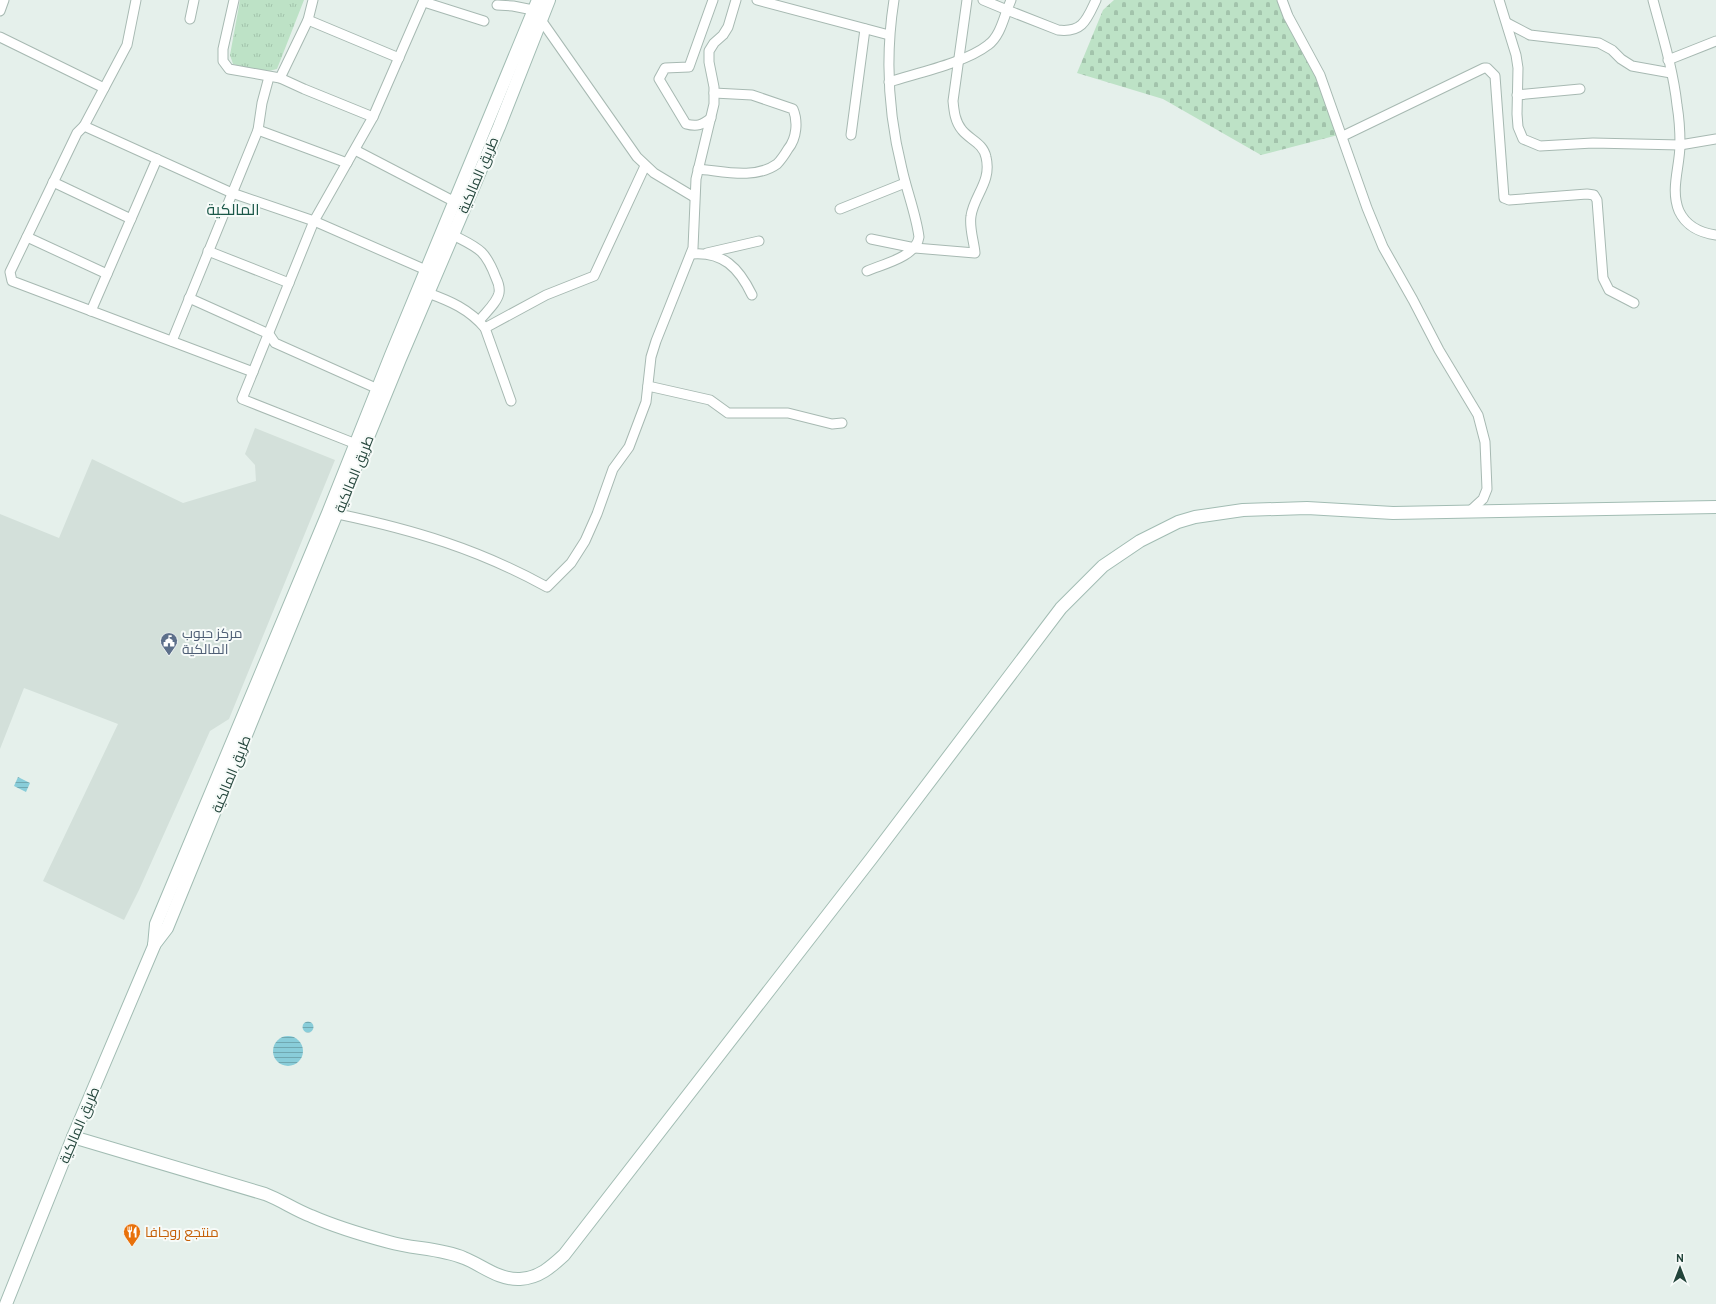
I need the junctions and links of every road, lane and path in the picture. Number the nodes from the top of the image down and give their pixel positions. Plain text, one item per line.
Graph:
1 (4, 0) edge
2 (136, 0) edge
3 (194, 0) edge
4 (234, 0) edge
5 (313, 0) edge
6 (550, 0) edge
7 (713, 0) edge
8 (736, 0) edge
9 (757, 0) edge
10 (894, 0) edge
11 (967, 0) edge
12 (984, 0) edge
13 (1011, 0) edge
14 (1096, 0) edge
15 (1282, 0) edge
16 (1500, 0) edge
17 (1654, 0) edge
18 (424, 1) edge
19 (497, 5) dead end
20 (536, 5) edge
21 (1007, 10) junction
22 (0, 11) edge
23 (190, 19) dead end
24 (308, 20) junction
25 (541, 20) junction
26 (484, 21) dead end
27 (1507, 23) junction
28 (865, 29) junction
29 (889, 35) junction
30 (0, 37) edge
31 (1716, 41) edge
32 (399, 58) junction
33 (960, 59) junction
34 (1668, 60) junction
35 (1671, 74) junction
36 (269, 77) junction
37 (280, 78) junction
38 (889, 82) junction
39 (104, 88) junction
40 (1580, 88) dead end
41 (714, 93) junction
42 (1517, 95) junction
43 (373, 117) junction
44 (711, 118) junction
45 (486, 122) junction
46 (84, 126) junction
47 (499, 127) junction
48 (258, 130) junction
49 (851, 135) dead end
50 (1343, 136) junction
51 (1716, 140) edge
52 (1680, 145) junction
53 (355, 150) junction
54 (157, 159) junction
55 (347, 164) junction
56 (645, 166) junction
57 (698, 169) junction
58 (53, 182) junction
59 (905, 183) junction
60 (232, 193) junction
61 (694, 197) junction
62 (455, 202) junction
63 (840, 209) dead end
64 (131, 219) junction
65 (314, 221) junction
66 (453, 235) junction
67 (1716, 235) edge
68 (27, 237) junction
69 (870, 239) dead end
70 (759, 241) dead end
71 (915, 248) junction
72 (208, 251) junction
73 (706, 253) junction
74 (691, 254) junction
75 (426, 270) junction
76 (867, 271) dead end
77 (107, 274) junction
78 (289, 283) junction
79 (428, 293) junction
80 (752, 294) dead end
81 (189, 298) junction
82 (1634, 303) dead end
83 (91, 311) junction
84 (482, 324) junction
85 (268, 334) junction
86 (172, 341) junction
87 (396, 357) junction
88 (253, 372) junction
89 (648, 386) junction
90 (378, 389) junction
91 (511, 401) dead end
92 (842, 423) dead end
93 (362, 438) junction
94 (1716, 508) edge
95 (1470, 511) junction
96 (338, 514) junction
97 (249, 716) junction
98 (73, 1137) junction
99 (6, 1304) edge

1 - 22 street
2 - 39 street
3 - 23 street
4 - 36 street
5 - 24 street
6 - 25 main road, طريق المالكية
7 - 44 street
8 - 41 street
9 - 28 street
10 - 29 street
11 - 33 street
12 - 21 street
13 - 21 street
14 - 21 street
15 - 50 street
16 - 27 street
17 - 34 street
18 - 26 street
18 - 32 street
19 - 20 street
20 - 45 main road, طريق المالكية
21 - 33 street
24 - 32 street
24 - 37 street
25 - 47 main road, طريق المالكية
25 - 56 street
27 - 35 street
27 - 42 street
28 - 29 street
28 - 49 street
29 - 38 street
30 - 39 street
31 - 34 street
32 - 43 street
33 - 38 street
33 - 71 street
34 - 35 street
35 - 52 street
36 - 37 street
36 - 48 street
37 - 43 street
38 - 59 street
39 - 46 street
40 - 42 street
41 - 44 street
41 - 57 street
42 - 52 street
43 - 53 street
44 - 57 street
45 - 47 main road
45 - 62 main road, طريق المالكية
46 - 54 street
46 - 58 street
47 - 66 main road, طريق المالكية
48 - 55 street
48 - 60 street
50 - 82 street
50 - 95 street
51 - 52 street
52 - 67 street
53 - 55 street
53 - 62 street
54 - 60 street
54 - 64 street
55 - 65 street
56 - 61 street
56 - 84 street
57 - 61 street
58 - 64 street
58 - 68 street
59 - 63 street
59 - 71 street
60 - 65 street
60 - 72 street
61 - 74 street
62 - 75 main road, طريق المالكية
64 - 77 street
65 - 75 street
65 - 78 street
66 - 79 main road, طريق المالكية
66 - 84 street
68 - 77 street
68 - 83 street
69 - 71 street
70 - 73 street
71 - 76 street
72 - 78 street
72 - 81 street
73 - 74 street
73 - 80 street
74 - 89 street
75 - 87 main road, طريق المالكية
77 - 83 street
78 - 85 street
79 - 84 street
79 - 87 main road, طريق المالكية
81 - 85 street
81 - 86 street
83 - 86 street
84 - 91 street
85 - 88 street
85 - 90 street
86 - 88 street
87 - 90 main road, طريق المالكية
87 - 93 main road, طريق المالكية
88 - 93 street
89 - 92 street
89 - 96 street
90 - 93 main road, طريق المالكية
93 - 96 main road, طريق المالكية
93 - 97 main road, طريق المالكية
94 - 95 main road
95 - 98 main road
96 - 97 main road, طريق المالكية
97 - 98 main road, طريق المالكية
98 - 99 main road, طريق المالكية

